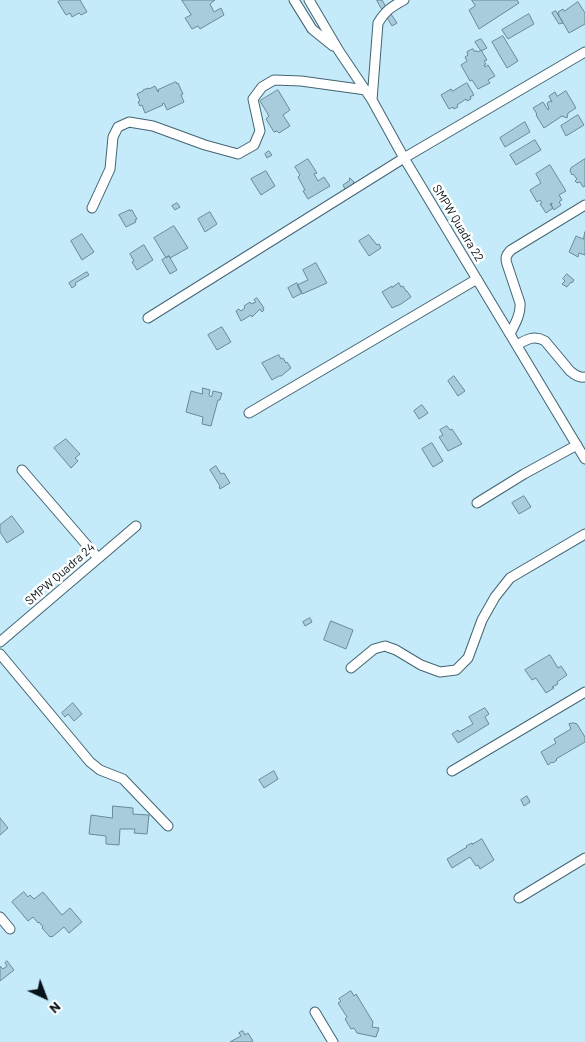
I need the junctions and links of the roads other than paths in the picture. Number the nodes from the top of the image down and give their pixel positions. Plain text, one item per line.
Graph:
1 (294, 0) edge
2 (309, 0) edge
3 (404, 0) edge
4 (339, 51) junction
5 (585, 52) edge
6 (366, 90) junction
7 (372, 100) junction
8 (404, 158) junction
9 (585, 205) edge
10 (92, 208) dead end
11 (477, 278) junction
12 (148, 318) dead end
13 (510, 334) junction
14 (517, 345) junction
15 (585, 377) edge
16 (248, 413) dead end
17 (577, 445) junction
18 (585, 458) edge
19 (22, 470) dead end
20 (477, 503) dead end
21 (136, 526) dead end
22 (585, 534) edge
23 (98, 558) junction
24 (0, 642) edge
25 (0, 654) edge
26 (351, 668) dead end
27 (585, 692) edge
28 (452, 771) dead end
29 (168, 826) dead end
30 (585, 858) edge
31 (519, 898) dead end
32 (0, 917) edge
33 (10, 929) dead end
34 (315, 1012) dead end
35 (333, 1042) edge

1 - 4 street
2 - 4 street, SMPW Quadra 22
3 - 7 street
4 - 6 street, SMPW Quadra 22
5 - 8 street
6 - 7 street, SMPW Quadra 22
6 - 10 street
7 - 8 street, SMPW Quadra 22
8 - 11 street, SMPW Quadra 22
8 - 12 street
9 - 13 street
11 - 13 street, SMPW Quadra 22
11 - 16 street
13 - 14 street, SMPW Quadra 22
14 - 15 street
14 - 17 street, SMPW Quadra 22
17 - 18 street, SMPW Quadra 22
17 - 20 street
19 - 23 street
21 - 23 street, SMPW Quadra 24
22 - 26 street
23 - 24 street, SMPW Quadra 24
25 - 29 street
27 - 28 street
30 - 31 street
32 - 33 street
34 - 35 street

